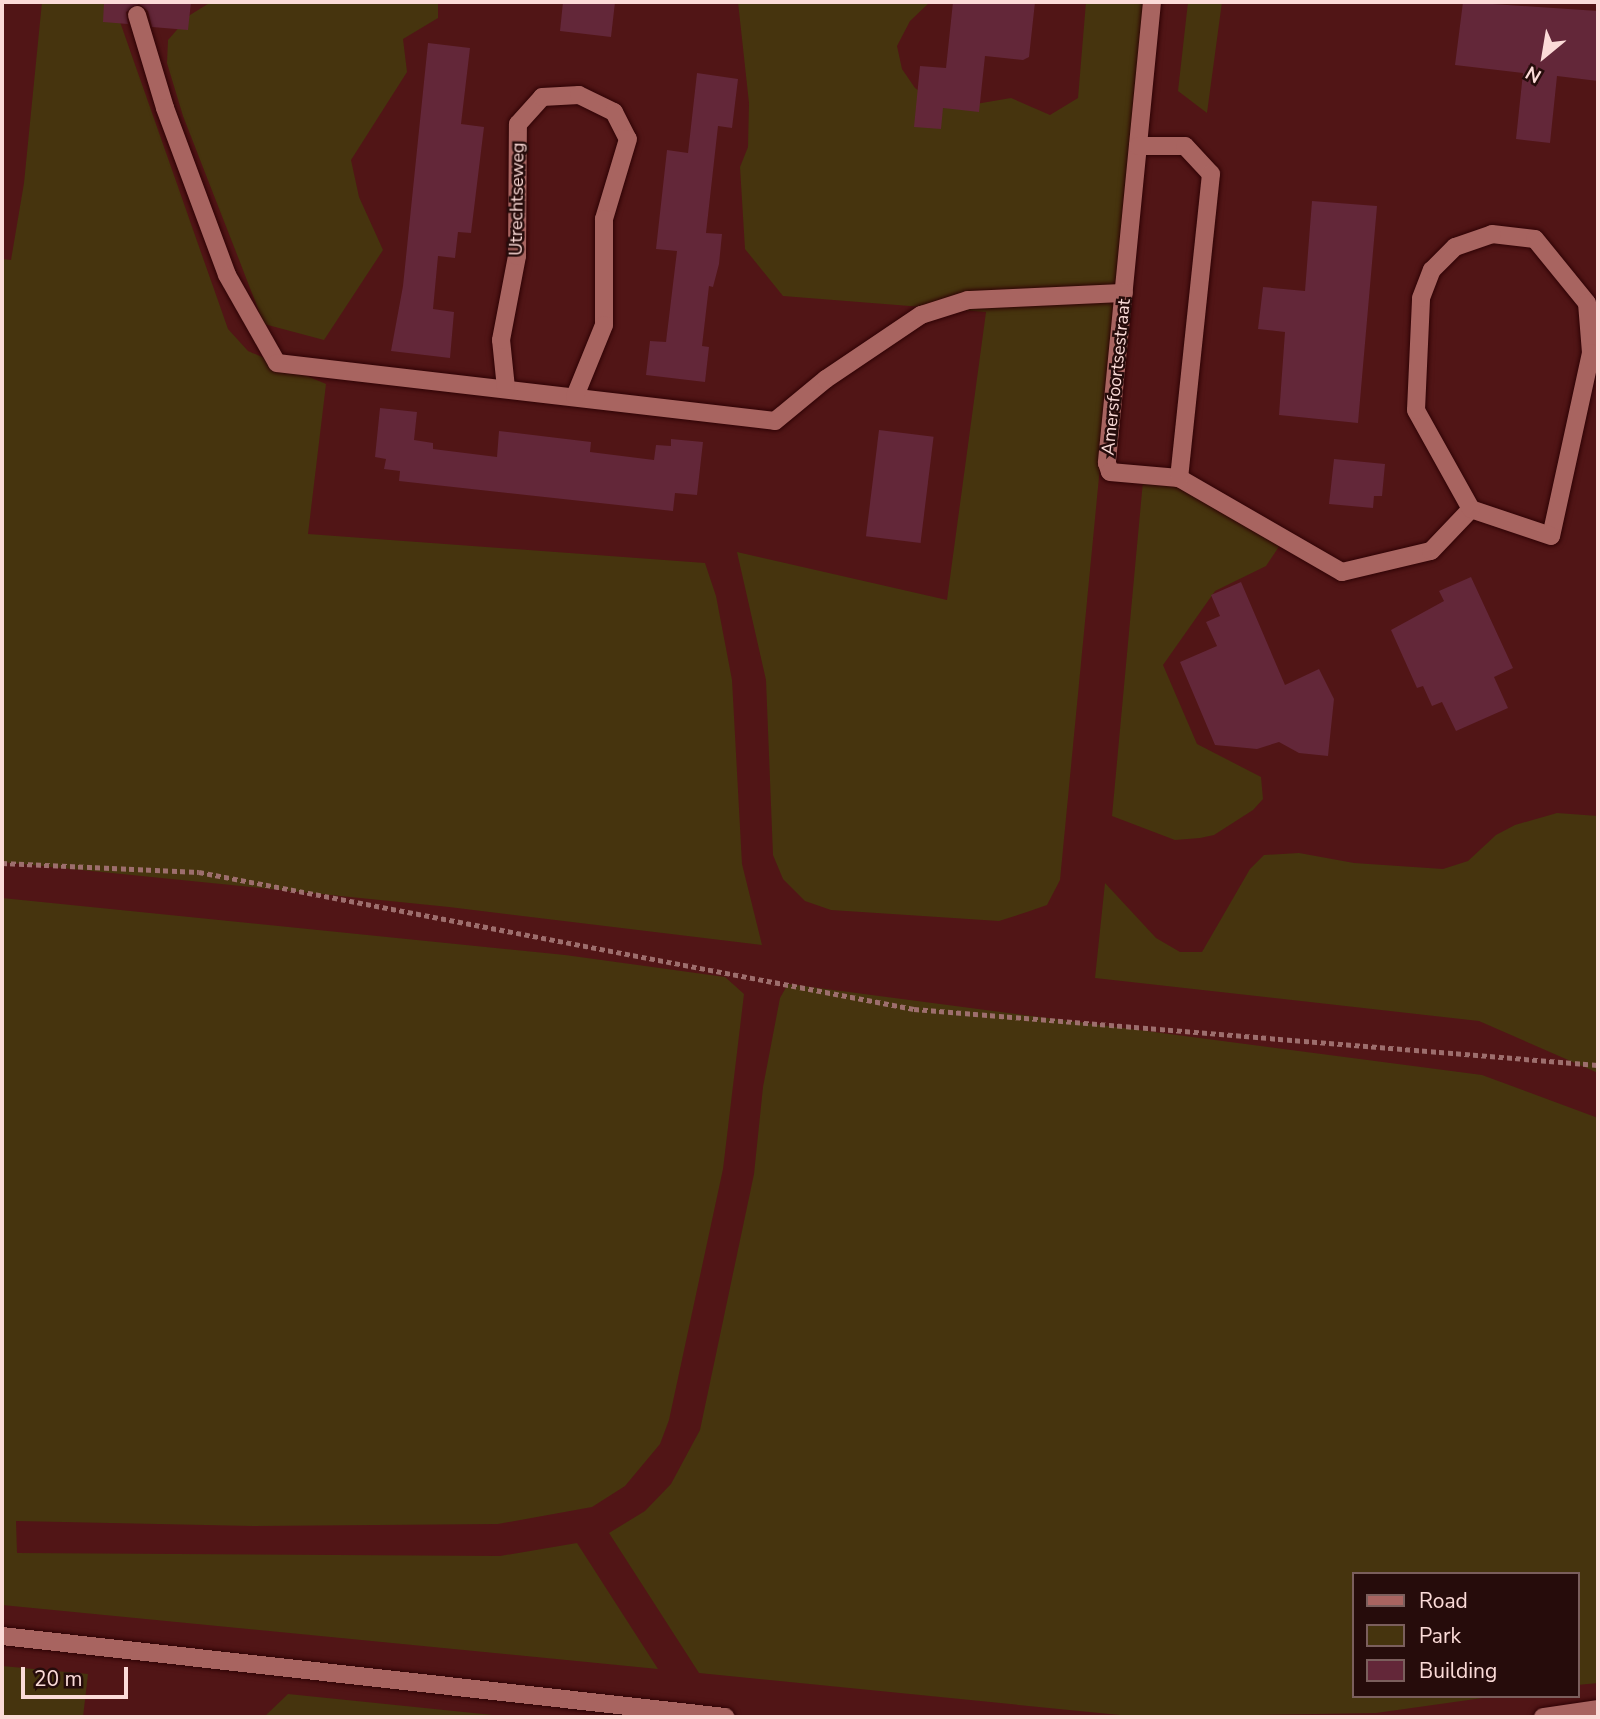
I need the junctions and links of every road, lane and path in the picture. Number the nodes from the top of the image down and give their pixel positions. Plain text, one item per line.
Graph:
1 (1152, 2) edge
2 (137, 15) dead end
3 (1138, 146) junction
4 (1124, 293) junction
5 (506, 388) junction
6 (575, 396) junction
7 (1179, 478) junction
8 (1471, 509) junction
9 (2, 863) edge
10 (1598, 1065) edge
11 (2, 1636) edge
12 (1598, 1709) edge
13 (725, 1717) edge
14 (1543, 1717) edge

1 - 3 street, Amersfoortsestraat
2 - 5 street
3 - 4 street, Amersfoortsestraat
3 - 7 street
4 - 6 street
4 - 7 street, Amersfoortsestraat
5 - 6 street
5 - 6 street, Utrechtseweg
7 - 8 street, Amersfoortsestraat
8 - 8 street
9 - 10 path
11 - 13 street
12 - 14 street

